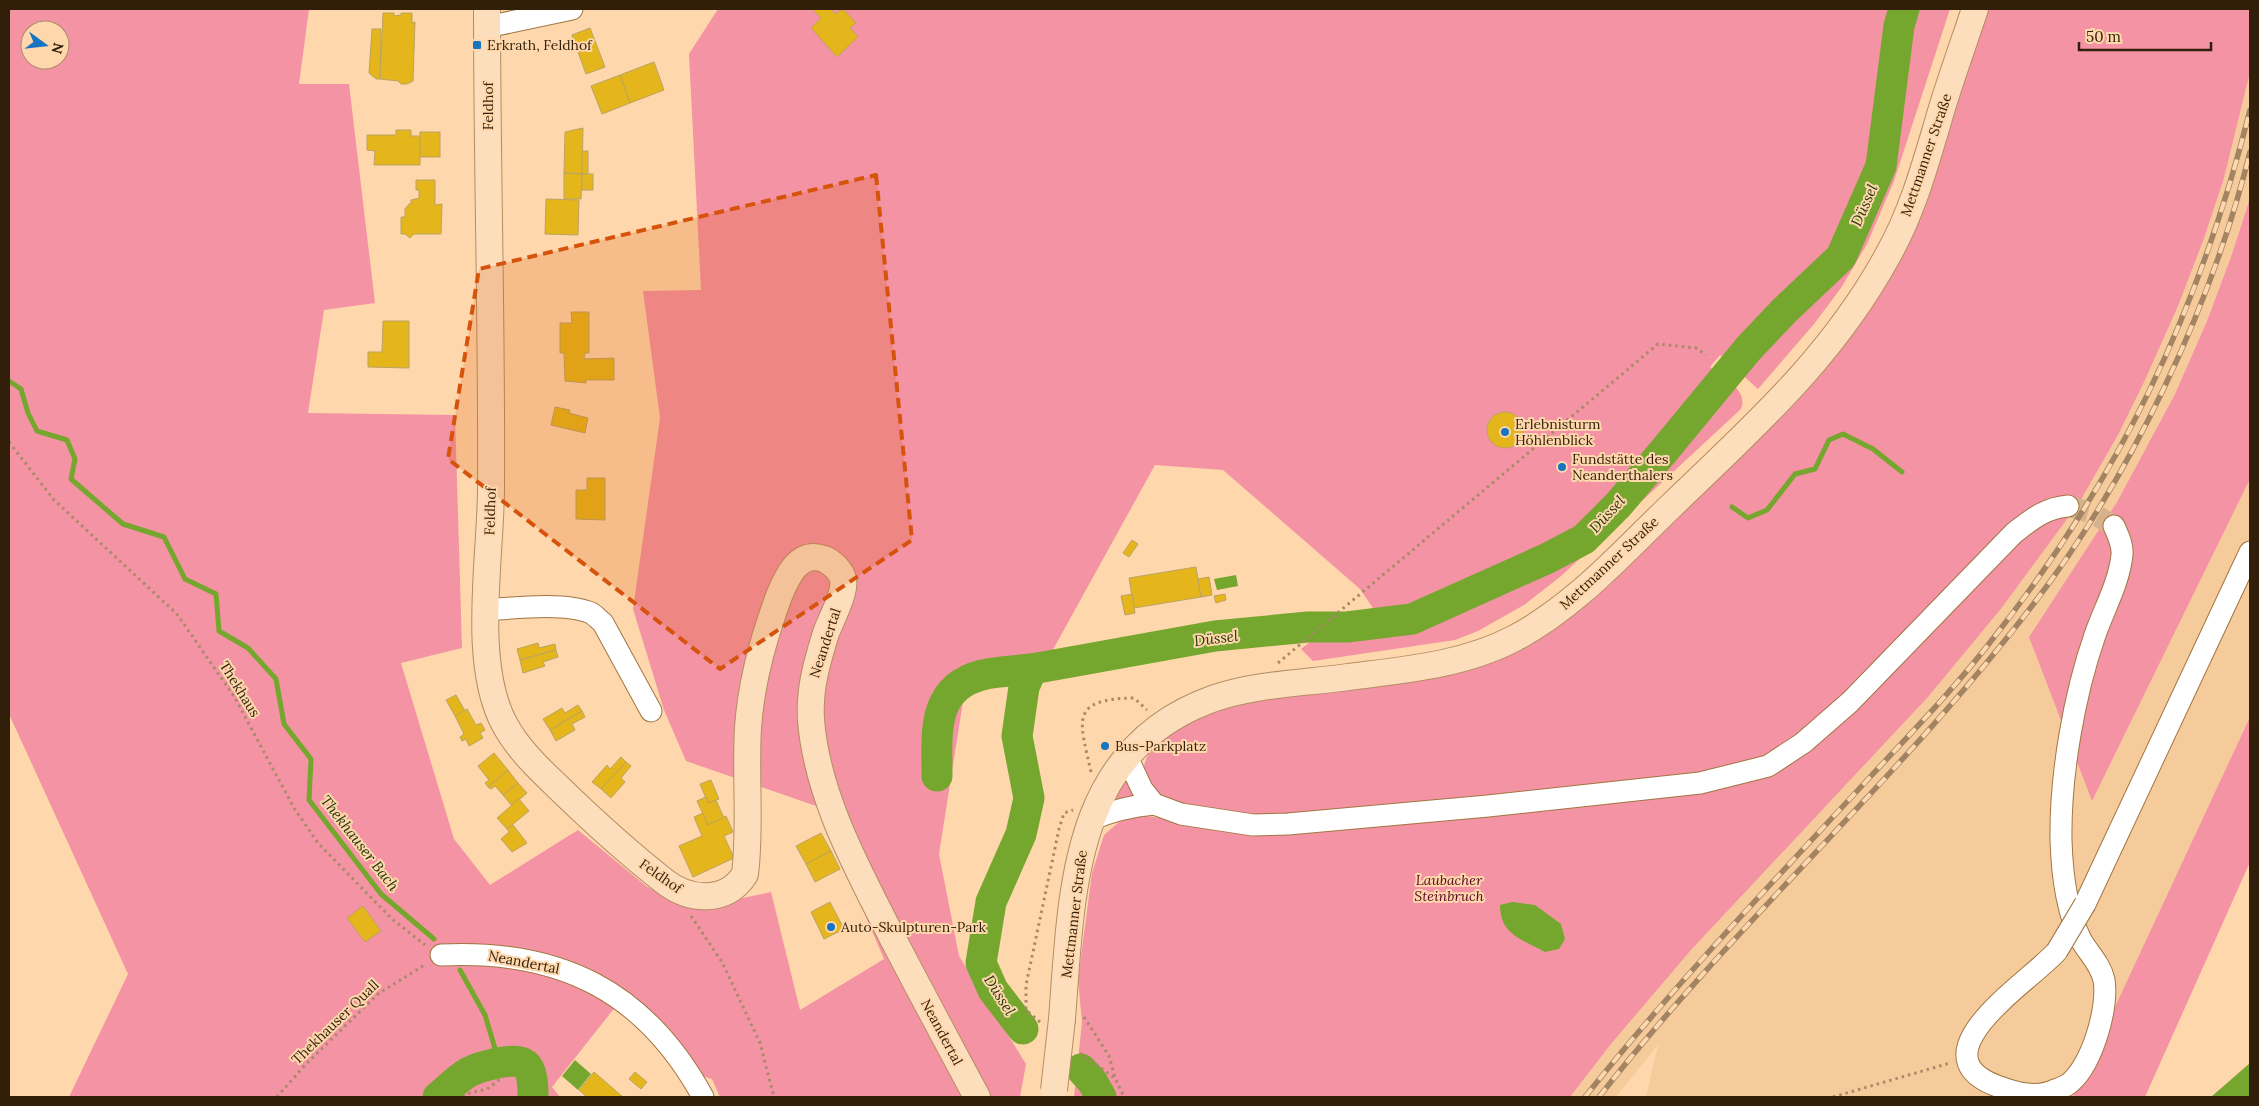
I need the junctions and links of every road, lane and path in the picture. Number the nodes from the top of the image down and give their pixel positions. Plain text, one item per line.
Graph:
1 (572, 9) edge
2 (1975, 9) edge
3 (487, 18) edge
4 (1706, 355) dead end
5 (9, 442) edge
6 (2068, 506) tunnel mouth
7 (2114, 526) tunnel mouth
8 (2250, 552) edge
9 (486, 610) junction
10 (1283, 659) dead end
11 (1153, 709) dead end
12 (651, 711) dead end
13 (1127, 757) junction
14 (1090, 776) dead end
15 (1154, 804) junction
16 (1078, 814) junction
17 (673, 888) junction
18 (704, 897) joint
19 (441, 955) junction
20 (1051, 1020) junction
21 (1103, 1046) dead end
22 (1077, 1050) dead end
23 (1966, 1058) junction
24 (503, 1077) dead end
25 (1115, 1078) junction
26 (1054, 1094) edge
27 (278, 1097) edge
28 (463, 1097) edge
29 (703, 1097) edge
30 (774, 1097) edge
31 (977, 1097) edge
32 (1124, 1097) edge
33 (1833, 1097) edge

1 - 3 lane, Feldhof
2 - 13 main road, Mettmanner Straße
3 - 9 main road, Feldhof
4 - 10 path
5 - 19 path, Thekhaus
6 - 15 lane
7 - 23 lane
8 - 23 lane, bridge
9 - 12 lane
9 - 17 main road, Feldhof
11 - 14 path
13 - 15 lane
13 - 16 main road, Mettmanner Straße
15 - 16 lane
16 - 20 main road, Mettmanner Straße
16 - 20 path
17 - 18 main road, Feldhof
17 - 30 path
18 - 31 main road, Neandertal
19 - 27 path, Thekhauser Quall
19 - 29 lane, Neandertal
20 - 26 main road, Mettmanner Straße, bridge
21 - 25 path
22 - 25 path
23 - 33 path
24 - 28 path
25 - 32 path

